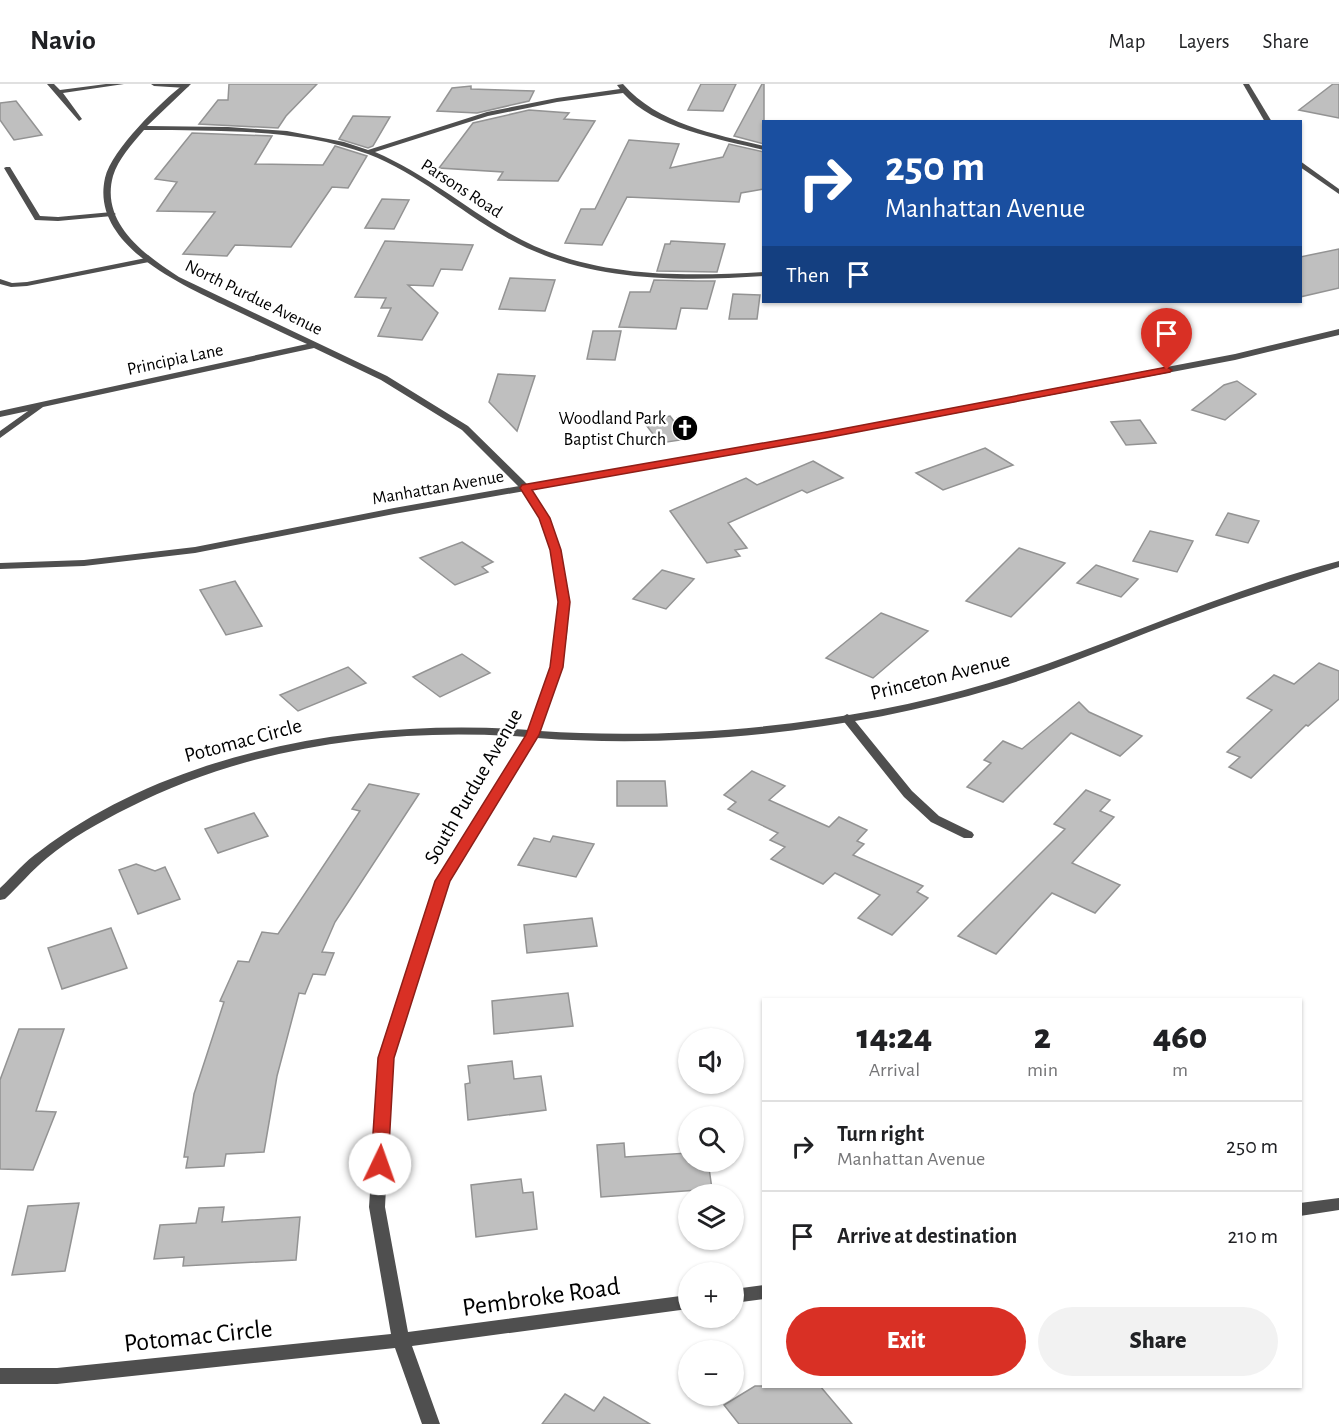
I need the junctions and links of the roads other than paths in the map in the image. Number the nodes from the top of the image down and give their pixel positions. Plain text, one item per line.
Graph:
1 (50, 84) edge
2 (121, 84) edge
3 (157, 84) edge
4 (1246, 84) edge
5 (187, 85) edge
6 (621, 87) edge
7 (59, 92) junction
8 (79, 119) dead end
9 (1268, 120) edge
10 (142, 128) junction
11 (762, 148) edge
12 (369, 152) junction
13 (1302, 164) edge
14 (8, 168) dead end
15 (1339, 192) edge
16 (112, 214) junction
17 (146, 260) junction
18 (762, 274) edge
19 (0, 281) edge
20 (1339, 332) edge
21 (316, 345) junction
22 (42, 405) junction
23 (0, 414) edge
24 (0, 435) edge
25 (526, 488) junction
26 (1339, 564) edge
27 (0, 566) edge
28 (847, 718) junction
29 (533, 735) junction
30 (968, 835) dead end
31 (0, 896) edge
32 (1339, 1203) edge
33 (1302, 1210) edge
34 (762, 1292) edge
35 (744, 1295) edge
36 (678, 1303) edge
37 (401, 1340) junction
38 (0, 1376) edge
39 (431, 1424) edge

1 - 7 street
2 - 7 street
3 - 5 street
4 - 9 street
5 - 10 street, North Purdue Avenue
6 - 11 street
6 - 12 street
7 - 8 street
10 - 12 street, Parsons Road
10 - 16 street, North Purdue Avenue
12 - 18 street, Parsons Road
13 - 15 street
14 - 16 street
16 - 17 street, North Purdue Avenue
17 - 19 street
17 - 21 street, North Purdue Avenue
20 - 25 street, Manhattan Avenue
21 - 22 street, Principia Lane
21 - 25 street, North Purdue Avenue
22 - 23 street, Principia Lane
22 - 24 street, Principia Lane
25 - 27 street, Manhattan Avenue
25 - 29 street, South Purdue Avenue
26 - 28 street, Princeton Avenue
28 - 29 street, Princeton Avenue
28 - 30 street
29 - 31 street, Potomac Circle
29 - 37 street, South Purdue Avenue
32 - 33 street
34 - 35 street
36 - 37 street, Pembroke Road
37 - 38 street, Potomac Circle
37 - 39 street, South Purdue Avenue

